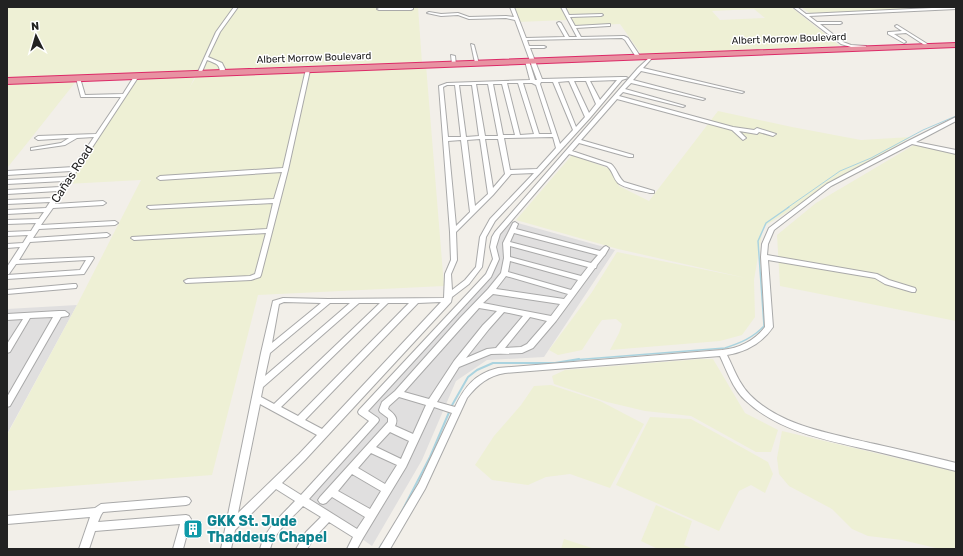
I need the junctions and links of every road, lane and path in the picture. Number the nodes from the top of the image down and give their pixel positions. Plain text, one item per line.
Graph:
1 (236, 7) edge
2 (411, 7) edge
3 (512, 7) edge
4 (563, 7) edge
5 (795, 7) edge
6 (956, 8) edge
7 (379, 9) dead end
8 (429, 13) dead end
9 (840, 13) junction
10 (601, 15) dead end
11 (805, 15) junction
12 (568, 16) junction
13 (844, 18) dead end
14 (516, 19) junction
15 (559, 22) dead end
16 (816, 23) junction
17 (840, 24) dead end
18 (609, 25) dead end
19 (574, 26) junction
20 (897, 26) dead end
21 (544, 32) dead end
22 (907, 32) junction
23 (567, 37) junction
24 (579, 37) junction
25 (547, 38) junction
26 (524, 39) junction
27 (904, 42) dead end
28 (472, 44) dead end
29 (956, 44) edge
30 (926, 45) junction
31 (528, 47) junction
32 (544, 47) dead end
33 (848, 47) junction
34 (206, 58) junction
35 (644, 58) junction
36 (530, 61) junction
37 (477, 63) junction
38 (640, 69) junction
39 (308, 70) junction
40 (222, 73) junction
41 (199, 74) junction
42 (137, 76) junction
43 (78, 78) junction
44 (587, 79) junction
45 (603, 79) junction
46 (626, 79) junction
47 (555, 80) junction
48 (571, 80) junction
49 (7, 81) edge
50 (504, 82) junction
51 (520, 82) junction
52 (537, 82) junction
53 (490, 83) junction
54 (457, 84) junction
55 (474, 84) junction
56 (623, 90) junction
57 (609, 91) junction
58 (742, 92) dead end
59 (124, 95) junction
60 (595, 96) junction
61 (605, 97) junction
62 (617, 97) junction
63 (703, 98) dead end
64 (599, 104) junction
65 (683, 106) dead end
66 (588, 117) junction
67 (956, 118) edge
68 (571, 122) junction
69 (582, 122) junction
70 (733, 129) junction
71 (575, 130) junction
72 (773, 134) dead end
73 (98, 135) junction
74 (555, 135) junction
75 (77, 136) junction
76 (537, 136) junction
77 (569, 136) junction
78 (518, 137) junction
79 (38, 138) dead end
80 (483, 138) junction
81 (500, 138) junction
82 (744, 138) dead end
83 (464, 139) junction
84 (446, 140) junction
85 (579, 141) junction
86 (910, 142) junction
87 (559, 148) junction
88 (33, 150) dead end
89 (569, 152) junction
90 (956, 152) edge
91 (631, 156) dead end
92 (74, 169) junction
93 (285, 170) junction
94 (539, 171) junction
95 (14, 172) junction
96 (508, 172) junction
97 (7, 173) edge
98 (160, 178) dead end
99 (68, 179) junction
100 (62, 189) junction
101 (7, 192) edge
102 (652, 192) dead end
103 (491, 194) junction
104 (55, 200) junction
105 (277, 201) junction
106 (8, 202) edge
107 (103, 203) dead end
108 (150, 207) dead end
109 (50, 208) junction
110 (7, 212) edge
111 (473, 213) junction
112 (41, 221) junction
113 (7, 222) edge
114 (115, 223) dead end
115 (35, 230) junction
116 (269, 231) junction
117 (453, 232) junction
118 (7, 234) edge
119 (107, 235) dead end
120 (134, 238) dead end
121 (27, 242) junction
122 (506, 243) junction
123 (7, 246) edge
124 (764, 257) junction
125 (507, 258) junction
126 (14, 262) junction
127 (594, 266) junction
128 (7, 272) edge
129 (504, 273) junction
130 (7, 277) edge
131 (582, 279) junction
132 (188, 281) dead end
133 (73, 286) dead end
134 (912, 290) dead end
135 (491, 291) junction
136 (7, 292) edge
137 (572, 293) junction
138 (448, 299) junction
139 (328, 301) junction
140 (357, 301) junction
141 (386, 301) junction
142 (415, 301) junction
143 (565, 302) junction
144 (478, 305) junction
145 (502, 310) junction
146 (528, 315) junction
147 (28, 316) junction
148 (7, 317) edge
149 (554, 319) junction
150 (7, 350) edge
151 (468, 350) junction
152 (498, 351) junction
153 (265, 353) junction
154 (722, 354) junction
155 (478, 356) junction
156 (456, 365) junction
157 (258, 388) junction
158 (398, 393) junction
159 (256, 398) junction
160 (7, 404) edge
161 (431, 404) junction
162 (275, 408) junction
163 (455, 411) junction
164 (299, 421) junction
165 (388, 427) junction
166 (322, 433) junction
167 (415, 439) junction
168 (370, 448) junction
169 (402, 464) junction
170 (956, 467) edge
171 (351, 469) junction
172 (274, 484) junction
173 (388, 490) junction
174 (330, 492) junction
175 (323, 500) dead end
176 (186, 501) dead end
177 (301, 501) junction
178 (97, 512) junction
179 (371, 515) junction
180 (328, 517) junction
181 (7, 520) edge
182 (92, 527) junction
183 (231, 527) junction
184 (359, 535) junction
185 (84, 549) edge
186 (178, 549) edge
187 (226, 549) edge
188 (264, 549) edge
189 (302, 549) edge
190 (352, 549) edge
191 (384, 549) edge

1 - 34 street
2 - 7 street
3 - 14 street
4 - 12 street
5 - 11 street
6 - 9 street
8 - 14 street
9 - 11 street
9 - 13 street
10 - 12 street
11 - 16 street
12 - 19 street
14 - 26 street
15 - 23 street
16 - 17 street
16 - 33 street
18 - 19 street
19 - 24 street
20 - 22 street
21 - 25 street
22 - 27 street
22 - 30 street
23 - 24 street
23 - 25 street
24 - 35 street
25 - 26 street
26 - 31 street
28 - 37 street
29 - 30 highway, Albert Morrow Boulevard
29 - 35 highway, Albert Morrow Boulevard
30 - 33 highway, Albert Morrow Boulevard
31 - 32 street
31 - 36 street
33 - 35 highway, Albert Morrow Boulevard
34 - 40 street
34 - 41 street
35 - 36 highway, Albert Morrow Boulevard
35 - 38 street
36 - 37 highway, Albert Morrow Boulevard
36 - 52 street
37 - 39 highway, Albert Morrow Boulevard
38 - 46 street
38 - 58 street
39 - 40 highway, Albert Morrow Boulevard
39 - 93 street
40 - 41 highway, Albert Morrow Boulevard
41 - 42 highway, Albert Morrow Boulevard
42 - 43 highway, Albert Morrow Boulevard
42 - 59 street, Cañas Road
43 - 49 highway, Albert Morrow Boulevard
43 - 59 street
44 - 45 street
44 - 48 street
44 - 60 street
45 - 46 street
45 - 57 street
46 - 56 street
46 - 57 street
46 - 63 street
47 - 48 street
47 - 52 street
47 - 68 street
48 - 66 street
50 - 51 street
50 - 53 street
50 - 78 street
51 - 52 street
51 - 76 street
52 - 74 street
53 - 55 street
53 - 81 street
54 - 55 street
54 - 83 street
54 - 84 street
55 - 80 street
56 - 62 street
56 - 65 street
57 - 61 street
59 - 73 street, Cañas Road
60 - 61 street
60 - 64 street
61 - 64 street
62 - 70 street
62 - 85 street
64 - 66 street
66 - 69 street
67 - 86 street
68 - 69 street
68 - 71 street
69 - 71 street
70 - 72 street
70 - 82 street
71 - 77 street
73 - 75 street
73 - 92 street, Cañas Road
74 - 76 street
74 - 77 street
74 - 87 street
75 - 79 street
75 - 88 street
76 - 78 street
77 - 87 street
78 - 81 street
80 - 81 street
80 - 83 street
80 - 103 street
81 - 96 street
83 - 84 street
83 - 111 street
84 - 117 street
85 - 89 street
85 - 91 street
86 - 90 street
86 - 124 street
87 - 94 street
89 - 102 street
89 - 177 street
92 - 95 street
92 - 99 street, Cañas Road
93 - 98 street
93 - 105 street
94 - 96 street
94 - 138 street
95 - 97 street
95 - 99 street
96 - 103 street
99 - 100 street, Cañas Road
100 - 101 street
100 - 104 street, Cañas Road
103 - 111 street
104 - 106 street
104 - 109 street, Cañas Road
105 - 108 street
105 - 116 street
107 - 109 street
109 - 110 street
109 - 112 street, Cañas Road
111 - 117 street
112 - 113 street
112 - 115 street, Cañas Road
114 - 115 street
115 - 118 street
115 - 121 street, Cañas Road
116 - 120 street
116 - 132 street
117 - 138 street
119 - 121 street
121 - 123 street
121 - 126 street, Cañas Road
122 - 125 street
122 - 127 street
122 - 127 street
124 - 134 street
124 - 154 street
125 - 129 street
125 - 131 street
126 - 128 street, Cañas Road
126 - 130 street
127 - 131 street
129 - 135 street
129 - 137 street
131 - 137 street
133 - 136 street
135 - 143 street
135 - 144 street
137 - 143 street
138 - 142 street
138 - 166 street
139 - 140 street
139 - 153 street
139 - 153 street
140 - 141 street
140 - 157 street
141 - 142 street
141 - 162 street
142 - 164 street
143 - 149 street
144 - 145 street
144 - 158 street
145 - 146 street
145 - 151 street
146 - 149 street
146 - 152 street
147 - 148 street
147 - 150 street
147 - 160 street
149 - 152 street
151 - 155 street
151 - 156 street
152 - 155 street
153 - 157 street
154 - 163 street
154 - 170 street
155 - 156 street
156 - 161 street
157 - 159 street
158 - 161 street
158 - 165 street
159 - 162 street
159 - 183 street
161 - 163 street
161 - 167 street
162 - 164 street
163 - 191 street
164 - 166 street
165 - 167 street
165 - 168 street
166 - 172 street
167 - 169 street
168 - 169 street
168 - 171 street
169 - 173 street
171 - 173 street
171 - 174 street
172 - 177 street
172 - 183 street
173 - 179 street
174 - 175 street
174 - 179 street
176 - 178 street
177 - 180 street
177 - 188 street
178 - 181 street
178 - 182 street
179 - 184 street
180 - 184 street
180 - 189 street
182 - 185 street
182 - 186 street
183 - 187 street
184 - 190 street

